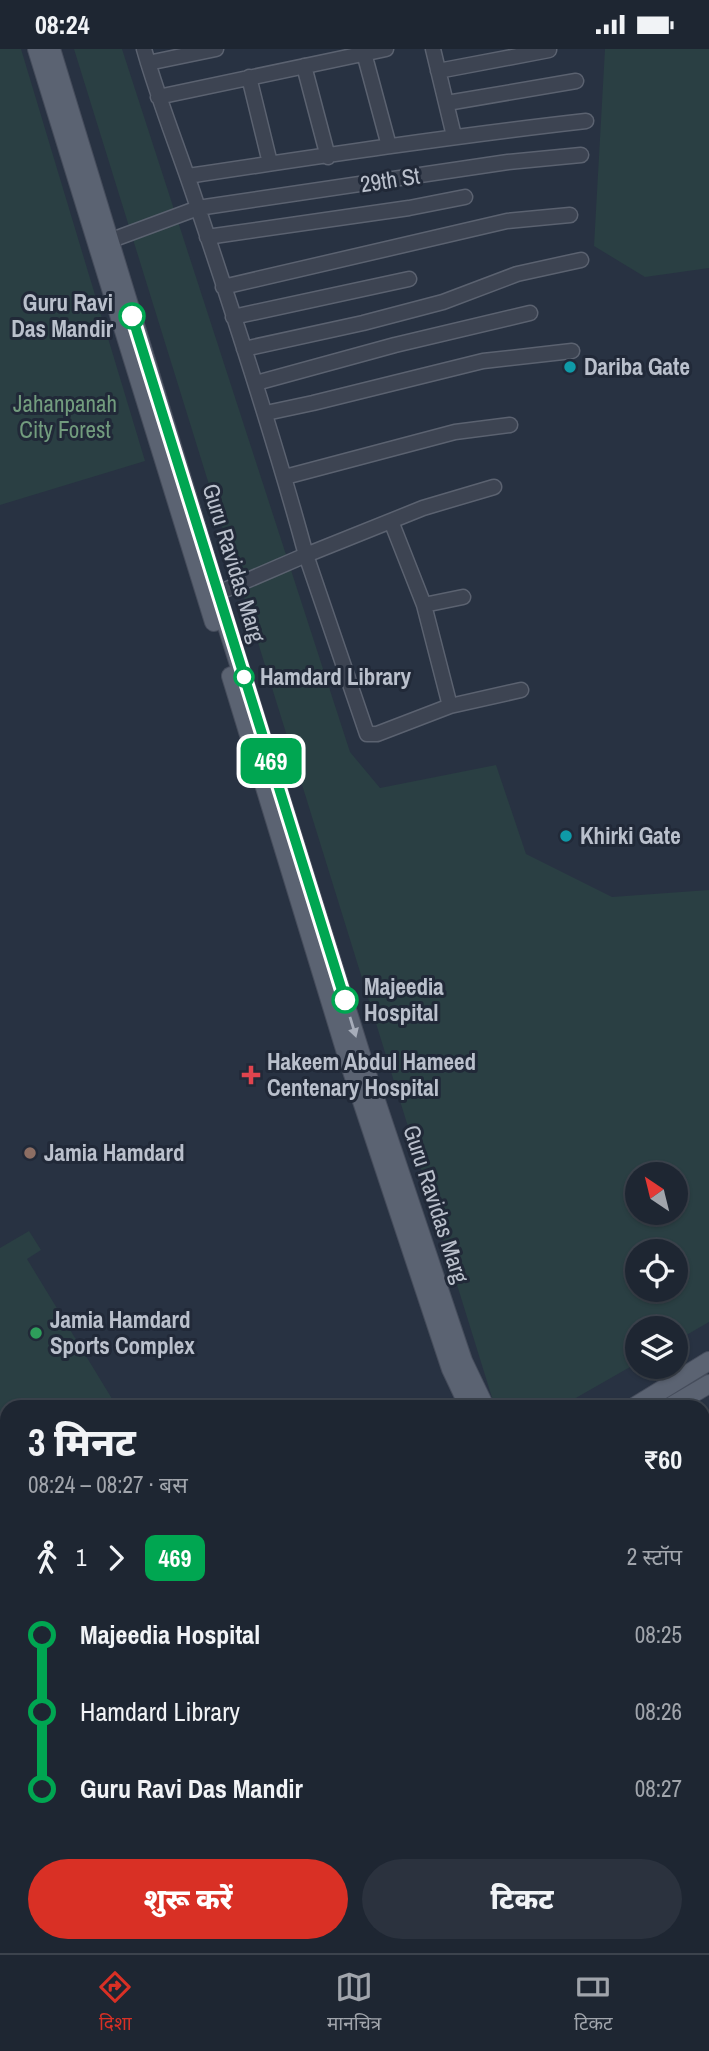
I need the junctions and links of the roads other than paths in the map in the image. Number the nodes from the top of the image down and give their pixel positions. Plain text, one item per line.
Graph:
1 (37, 49) edge
2 (51, 49) edge
3 (216, 49) edge
4 (386, 49) edge
5 (433, 49) edge
6 (549, 50) edge
7 (364, 53) junction
8 (146, 56) edge
9 (304, 67) junction
10 (438, 71) junction
11 (248, 77) junction
12 (576, 81) dead end
13 (158, 97) junction
14 (447, 103) junction
15 (586, 121) dead end
16 (454, 136) junction
17 (389, 146) junction
18 (581, 155) dead end
19 (328, 157) junction
20 (270, 163) junction
21 (188, 176) junction
22 (466, 197) dead end
23 (198, 208) junction
24 (570, 215) dead end
25 (207, 237) junction
26 (109, 241) junction
27 (580, 260) dead end
28 (409, 279) dead end
29 (223, 287) junction
30 (530, 313) dead end
31 (233, 317) junction
32 (244, 349) junction
33 (572, 351) dead end
34 (256, 383) junction
35 (266, 413) junction
36 (510, 425) dead end
37 (285, 477) junction
38 (494, 487) dead end
39 (391, 521) junction
40 (306, 555) junction
41 (218, 593) junction
42 (463, 597) dead end
43 (424, 605) junction
44 (521, 690) dead end
45 (450, 706) junction
46 (709, 1361) edge
47 (709, 1384) edge
48 (466, 1400) edge
49 (482, 1400) edge
50 (645, 1400) edge
51 (682, 1400) edge

1 - 48 main road, Guru Ravidas Marg
2 - 26 main road, Guru Ravidas Marg
3 - 8 street
4 - 7 street
5 - 10 street
6 - 10 street
7 - 9 street
7 - 17 street
8 - 13 street
9 - 11 street
9 - 19 street
10 - 14 street
11 - 13 street
11 - 20 street
12 - 14 street
13 - 21 street
14 - 16 street
15 - 16 street
16 - 17 street
17 - 19 street
18 - 23 street, 29th St
19 - 20 street
20 - 21 street
21 - 23 street
22 - 25 street
23 - 25 street
23 - 26 street, 29th St
24 - 29 street
25 - 29 street
26 - 41 main road, Guru Ravidas Marg
27 - 32 street
28 - 31 street
29 - 31 street
30 - 34 street
31 - 32 street
32 - 34 street
33 - 35 street
34 - 35 street
35 - 37 street
36 - 37 street
37 - 40 street
38 - 39 street
39 - 40 street
39 - 43 street
40 - 41 street
40 - 45 street
41 -> 49 main road, Guru Ravidas Marg
42 - 43 street
43 - 45 street
44 - 45 street
46 - 50 main road
47 - 51 main road

